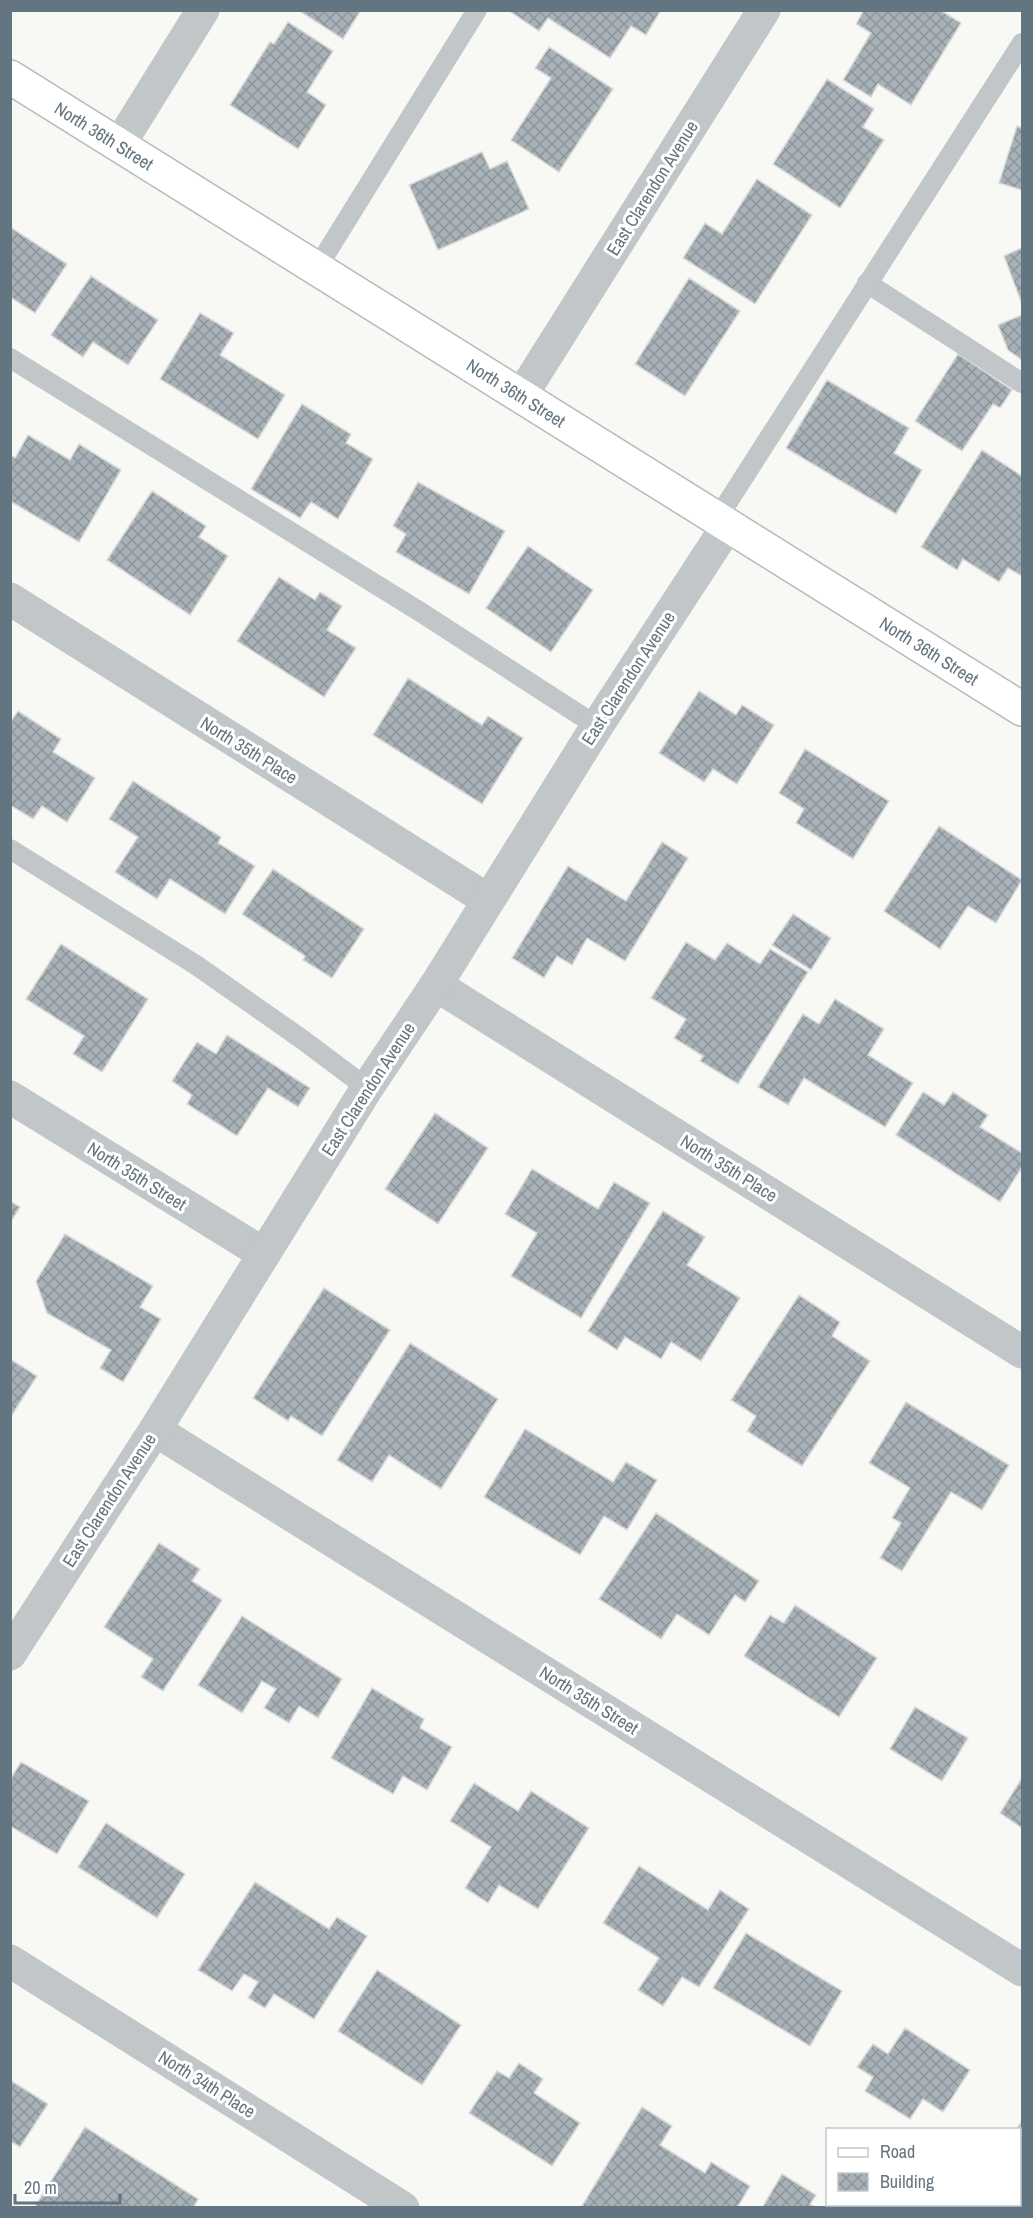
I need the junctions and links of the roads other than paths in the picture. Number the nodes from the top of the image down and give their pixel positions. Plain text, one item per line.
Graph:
1 (203, 10) edge
2 (477, 10) edge
3 (764, 10) edge
4 (1023, 43) edge
5 (10, 77) edge
6 (119, 145) junction
7 (317, 268) junction
8 (867, 283) junction
9 (10, 358) edge
10 (1023, 383) edge
11 (521, 396) junction
12 (723, 522) junction
13 (10, 599) edge
14 (1023, 709) edge
15 (597, 726) junction
16 (10, 849) edge
17 (488, 900) junction
18 (436, 985) junction
19 (367, 1088) junction
20 (10, 1097) edge
21 (264, 1254) junction
22 (1023, 1352) edge
23 (155, 1430) junction
24 (10, 1654) edge
25 (10, 1961) edge
26 (1023, 1970) edge
27 (403, 2208) edge

1 - 6 street
2 - 7 lane
3 - 11 street, East Clarendon Avenue
4 - 8 lane
5 - 6 main road, North 36th Street
6 - 7 main road, North 36th Street
7 - 11 main road, North 36th Street
8 - 10 lane
8 - 12 lane
9 - 15 lane
11 - 12 main road, North 36th Street
12 - 14 main road, North 36th Street
12 - 15 street, East Clarendon Avenue
13 - 17 street, North 35th Place
15 - 17 street, East Clarendon Avenue
16 - 19 lane
17 - 18 street, East Clarendon Avenue
18 - 19 street, East Clarendon Avenue
18 - 22 street, North 35th Place
19 - 21 street, East Clarendon Avenue
20 - 21 street, North 35th Street
21 - 23 street, East Clarendon Avenue
23 - 24 street, East Clarendon Avenue
23 - 26 street, North 35th Street
25 - 27 street, North 34th Place

